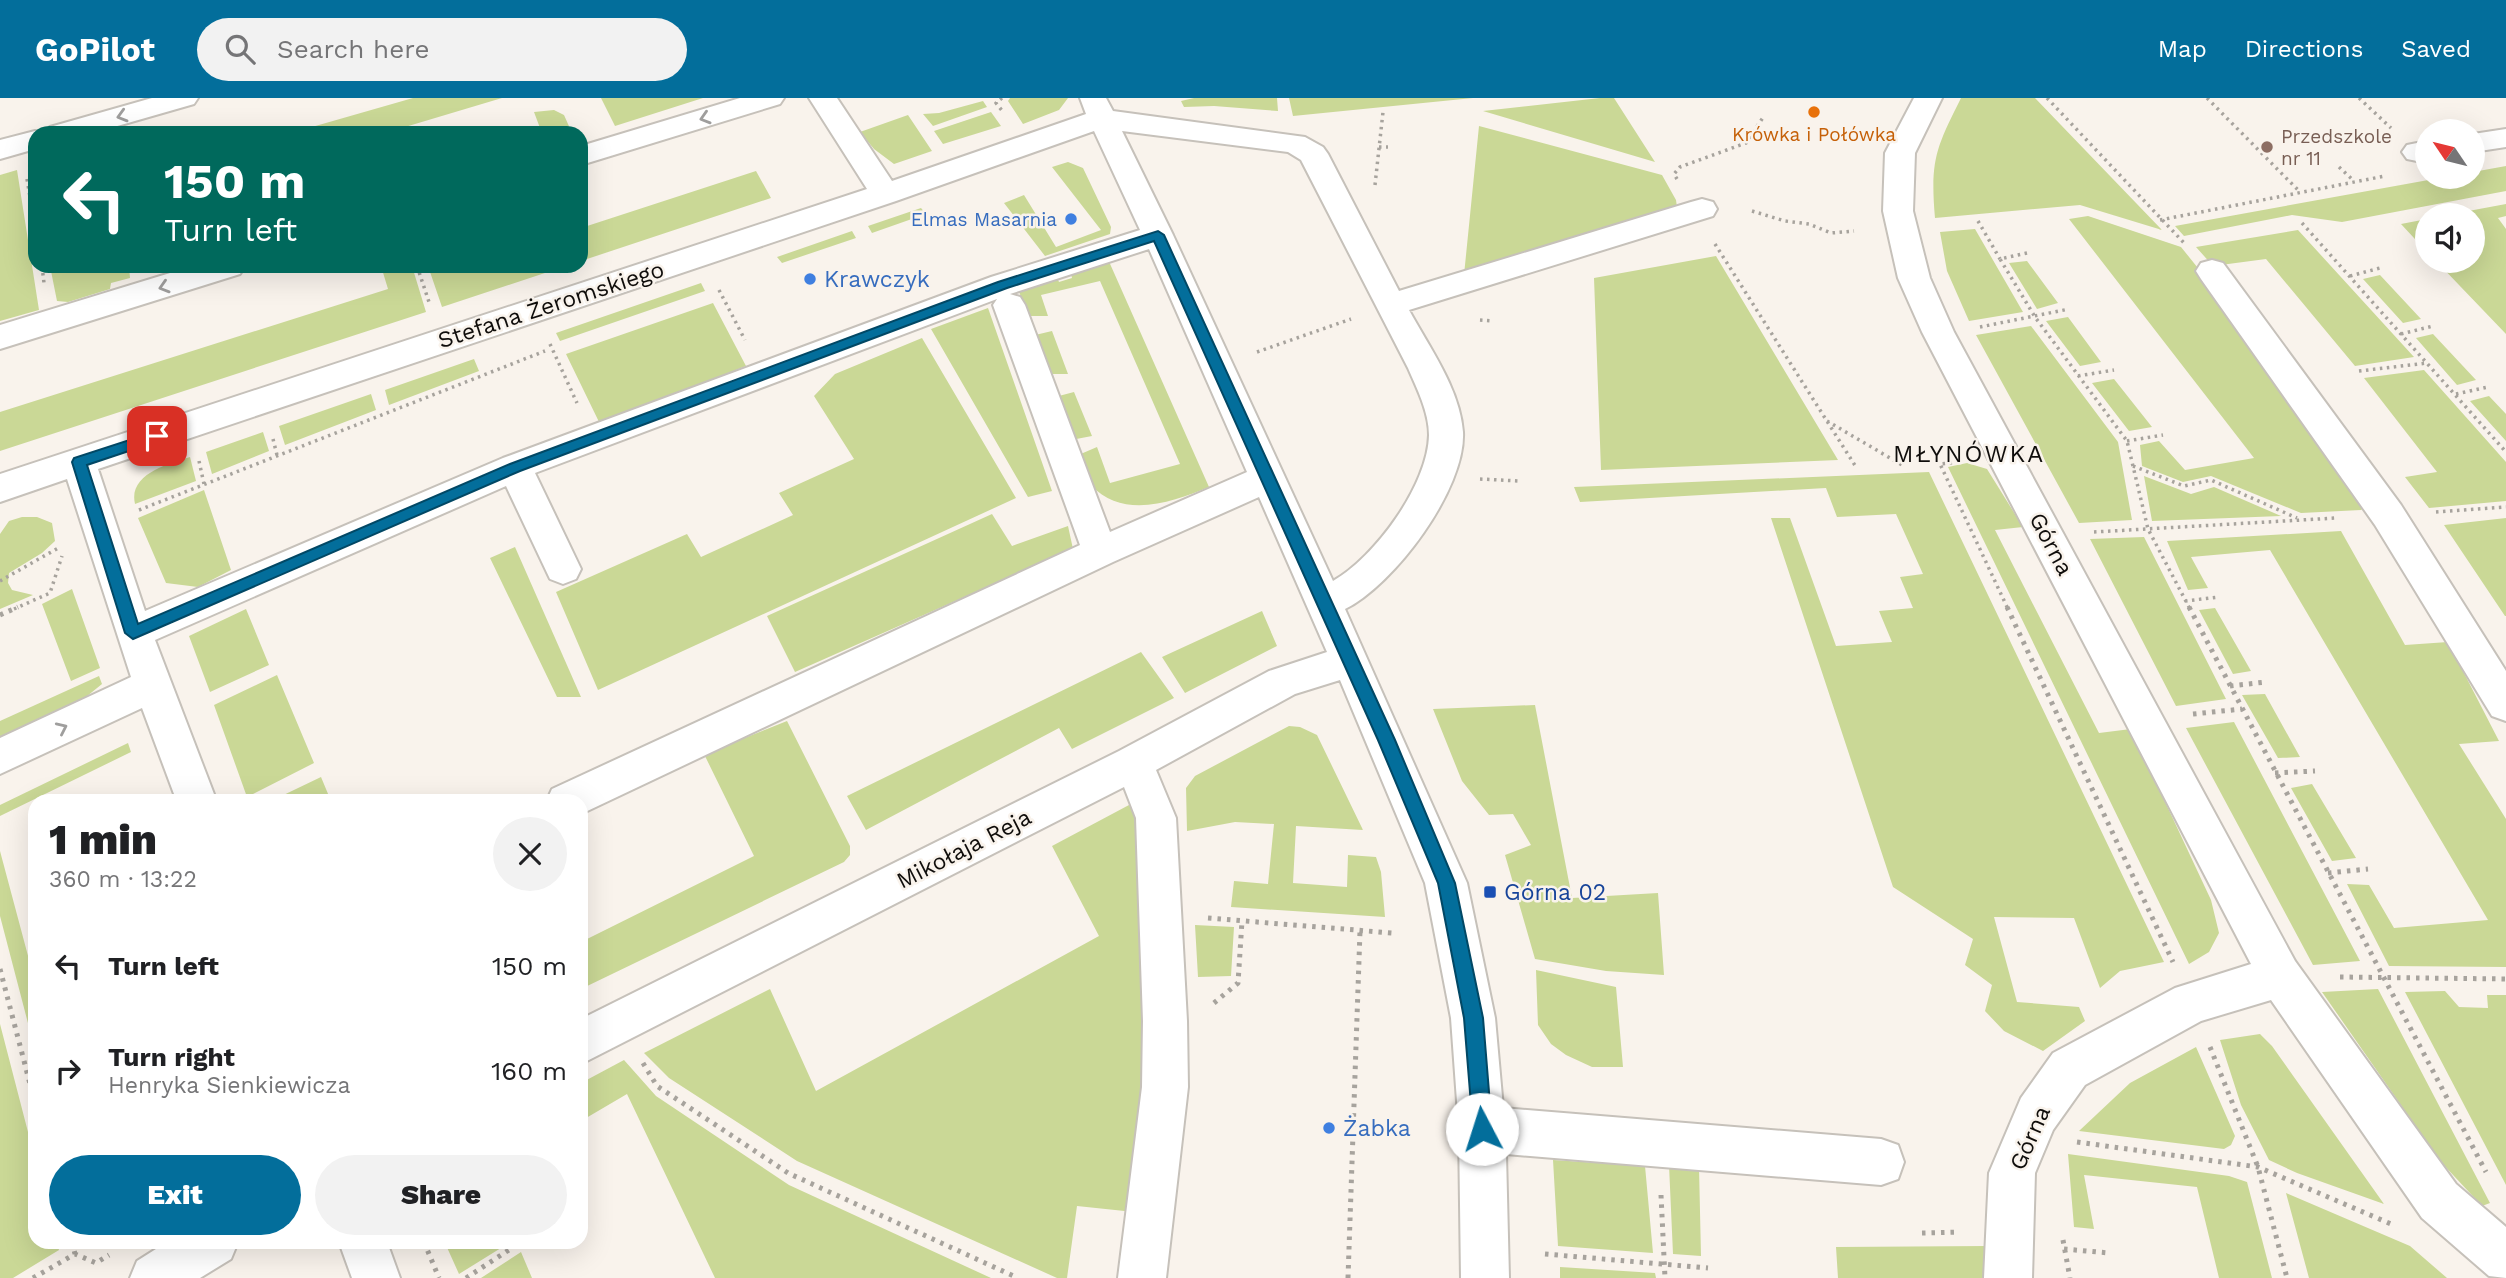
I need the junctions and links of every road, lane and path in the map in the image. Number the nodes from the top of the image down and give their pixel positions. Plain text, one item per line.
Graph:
1 (184, 98) edge
2 (770, 98) edge
3 (823, 98) edge
4 (992, 98) edge
5 (1928, 98) edge
6 (2047, 98) edge
7 (2207, 98) edge
8 (996, 103) dead end
9 (1096, 108) edge
10 (1764, 117) dead end
11 (85, 126) edge
12 (1191, 128) junction
13 (2506, 138) edge
14 (2485, 141) edge
15 (28, 142) edge
16 (1379, 147) dead end
17 (1388, 148) dead end
18 (0, 150) edge
19 (588, 154) edge
20 (1122, 162) junction
21 (2339, 167) dead end
22 (1674, 174) dead end
23 (2391, 175) dead end
24 (27, 178) dead end
25 (2354, 182) junction
26 (28, 184) edge
27 (2300, 193) junction
28 (885, 194) junction
29 (1702, 209) dead end
30 (1752, 211) dead end
31 (2161, 220) junction
32 (1979, 222) dead end
33 (2302, 223) dead end
34 (1854, 231) dead end
35 (1158, 235) junction
36 (1719, 251) dead end
37 (2027, 253) dead end
38 (2000, 259) junction
39 (2380, 268) dead end
40 (2212, 271) joint
41 (206, 273) edge
42 (419, 273) edge
43 (2350, 276) junction
44 (730, 286) dead end
45 (719, 290) junction
46 (713, 292) dead end
47 (1009, 305) dead end
48 (1390, 305) junction
49 (2069, 309) dead end
50 (433, 316) dead end
51 (2035, 317) junction
52 (1480, 320) dead end
53 (1494, 321) dead end
54 (2433, 326) dead end
55 (1977, 328) dead end
56 (2401, 334) junction
57 (0, 337) edge
58 (548, 340) dead end
59 (564, 344) dead end
60 (551, 349) junction
61 (1253, 354) dead end
62 (2427, 363) junction
63 (2114, 370) dead end
64 (2359, 371) dead end
65 (763, 374) junction
66 (2078, 376) junction
67 (2488, 387) dead end
68 (2455, 395) junction
69 (1826, 420) junction
70 (2163, 435) dead end
71 (593, 438) junction
72 (2127, 441) junction
73 (2506, 452) edge
74 (79, 462) junction
75 (1940, 464) dead end
76 (2133, 465) junction
77 (1902, 466) dead end
78 (515, 467) junction
79 (1856, 467) dead end
80 (1267, 478) junction
81 (0, 488) edge
82 (2506, 507) edge
83 (137, 511) dead end
84 (2388, 514) junction
85 (2300, 520) junction
86 (2148, 529) junction
87 (2087, 532) dead end
88 (1100, 552) junction
89 (563, 569) dead end
90 (0, 582) edge
91 (2219, 597) dead end
92 (2185, 601) junction
93 (1323, 603) junction
94 (0, 615) edge
95 (133, 633) junction
96 (1349, 661) junction
97 (2266, 682) dead end
98 (152, 685) junction
99 (2230, 686) junction
100 (2506, 704) edge
101 (2242, 709) junction
102 (2183, 715) dead end
103 (0, 757) edge
104 (1133, 763) junction
105 (2315, 771) dead end
106 (2275, 774) junction
107 (194, 794) edge
108 (583, 794) edge
109 (2368, 869) dead end
110 (2328, 873) junction
111 (1160, 913) junction
112 (1360, 931) junction
113 (1392, 933) dead end
114 (0, 969) edge
115 (2280, 976) junction
116 (2382, 977) junction
117 (2506, 979) edge
118 (2192, 1003) junction
119 (619, 1023) junction
120 (588, 1038) edge
121 (28, 1076) edge
122 (1482, 1129) junction
123 (2068, 1140) dead end
124 (1659, 1143) junction
125 (1881, 1162) dead end
126 (2258, 1167) junction
127 (2486, 1173) dead end
128 (2403, 1229) dead end
129 (74, 1249) edge
130 (190, 1249) edge
131 (366, 1249) edge
132 (427, 1249) edge
133 (510, 1249) edge
134 (2064, 1249) dead end
135 (75, 1254) junction
136 (1545, 1254) dead end
137 (2109, 1254) dead end
138 (2506, 1259) edge
139 (137, 1264) edge
140 (1664, 1264) junction
141 (1708, 1268) dead end
142 (33, 1278) edge
143 (376, 1278) edge
144 (439, 1278) edge
145 (467, 1278) edge
146 (1018, 1278) edge
147 (1142, 1278) edge
148 (1348, 1278) edge
149 (1485, 1278) edge
150 (1665, 1278) edge
151 (2008, 1278) edge
152 (2287, 1278) edge

1 -> 11 street
2 -> 19 street
3 - 28 street
4 - 8 path
5 - 115 street, Górna
6 - 31 path
7 - 27 path
9 - 12 street
9 - 20 street
9 - 28 street, Stefana Żeromskiego
10 - 22 path
12 - 20 street
12 - 48 street
13 - 14 street
15 - 18 street
16 - 17 path
20 - 35 street
21 - 25 path
23 - 25 path
24 - 26 path
25 - 27 path
27 - 31 path
28 - 74 street, Stefana Żeromskiego
29 - 48 street
30 - 34 path
31 - 40 path
32 - 38 path
33 - 43 path
35 - 65 street
35 - 80 street
36 - 69 path
37 - 38 path
38 - 51 path
39 - 43 path
40 - 84 street
41 -> 57 street
42 - 50 path
43 - 56 path
44 - 45 path
45 - 46 path
45 - 65 path
47 - 88 street
48 - 61 path
48 - 93 street
49 - 51 path
51 - 55 path
51 - 66 path
52 - 53 path
54 - 56 path
56 - 62 path
58 - 60 path
59 - 60 path
60 - 71 path
60 - 83 path
62 - 64 path
62 - 68 path
63 - 66 path
65 - 71 street
66 - 72 path
67 - 68 path
68 - 73 path
69 - 77 path
69 - 79 path
70 - 72 path
71 - 78 street
72 - 76 path
74 - 81 street, Stefana Żeromskiego
74 - 95 street
75 - 118 path
76 - 85 path
76 - 86 path
78 - 89 street
78 - 95 street
80 - 88 street
80 - 93 street
82 - 84 path
84 - 85 path
84 - 100 street
85 - 86 path
86 - 87 path
86 - 92 path
88 - 108 street
90 - 94 path
91 - 92 path
92 - 99 path
93 - 96 street
95 - 98 street
96 - 104 street, Mikołaja Reja
96 - 122 street
97 - 99 path
103 -> 98 street
98 - 107 street
99 - 101 path
101 - 102 path
101 - 106 path
104 - 111 street
104 - 119 street, Mikołaja Reja
105 - 106 path
106 - 110 path
109 - 110 path
110 - 116 path
111 - 112 path
111 - 147 street
112 - 113 path
112 - 148 path
114 - 121 path
115 - 116 path
115 - 118 street, Górna
115 - 138 street, Górna
116 - 117 path
116 - 127 path
118 - 126 path
118 - 151 street, Górna
119 - 120 street, Mikołaja Reja
119 - 146 path
122 - 124 street
122 - 149 street
123 - 126 path
124 - 125 street
124 - 140 path
126 - 128 path
126 - 152 path
129 - 135 path
130 - 139 street
131 - 143 street
132 - 144 path
133 - 145 path
134 - 137 path
135 - 139 path
135 - 142 path
136 - 140 path
140 - 141 path
140 - 150 path

